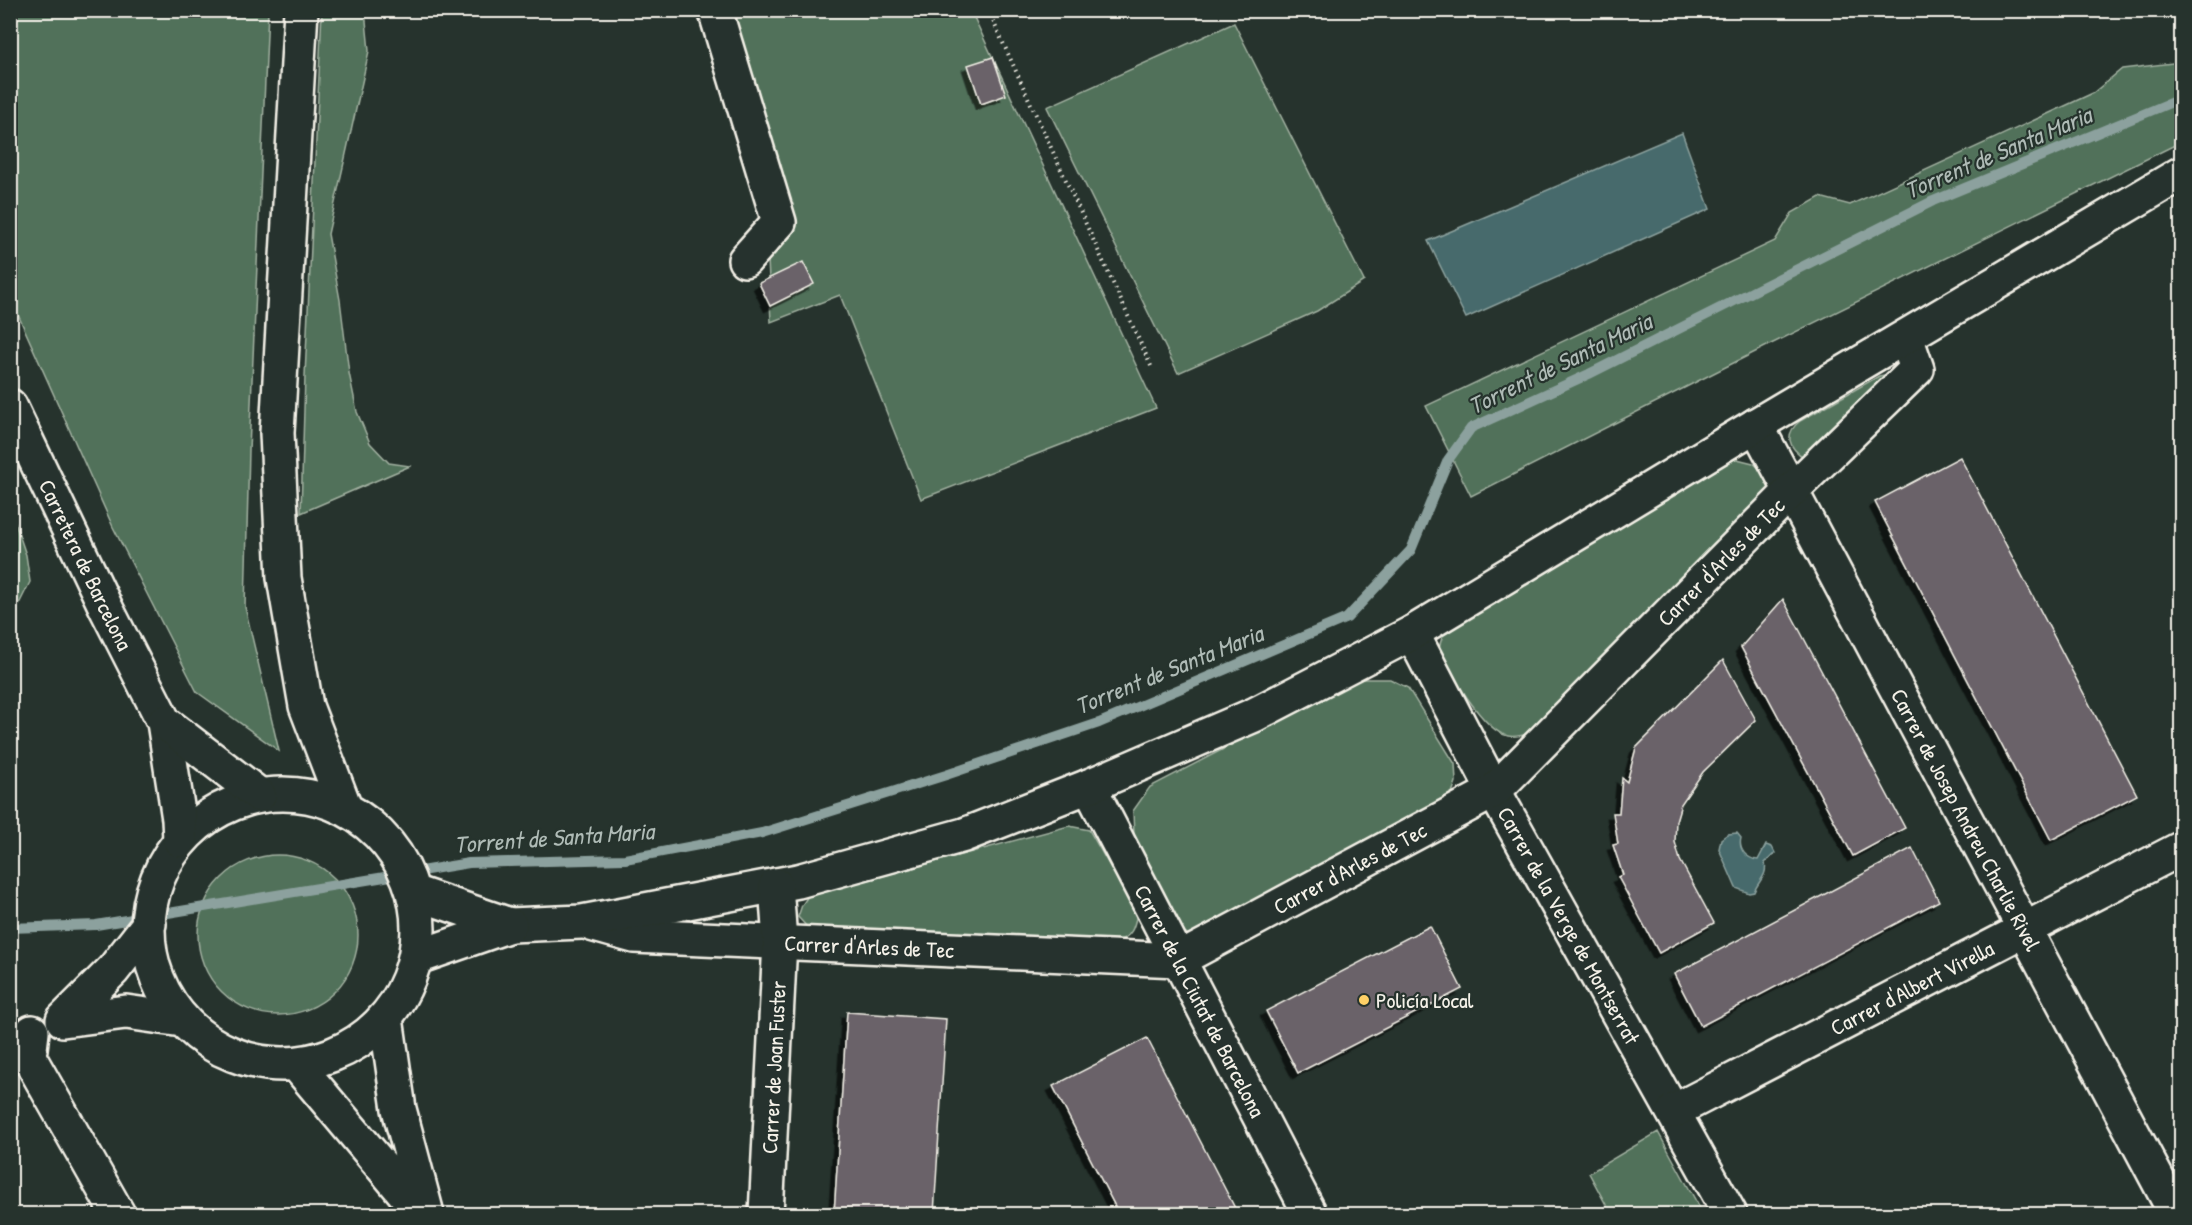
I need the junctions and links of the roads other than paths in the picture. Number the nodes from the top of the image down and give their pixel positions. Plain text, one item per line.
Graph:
1 (301, 10) edge
2 (715, 10) edge
3 (2181, 173) edge
4 (745, 260) dead end
5 (1906, 337) junction
6 (10, 406) edge
7 (1756, 425) junction
8 (1791, 491) junction
9 (1412, 633) junction
10 (164, 722) junction
11 (1089, 786) junction
12 (1494, 791) junction
13 (259, 795) junction
14 (345, 808) junction
15 (180, 840) junction
16 (2181, 848) edge
17 (776, 885) junction
18 (413, 892) junction
19 (149, 916) junction
20 (582, 922) junction
21 (510, 926) junction
22 (2025, 931) junction
23 (780, 942) junction
24 (415, 958) junction
25 (1178, 960) junction
26 (386, 1018) junction
27 (63, 1020) junction
28 (182, 1020) junction
29 (21, 1036) edge
30 (297, 1065) junction
31 (1674, 1111) junction
32 (118, 1215) edge
33 (422, 1215) edge
34 (427, 1215) edge
35 (765, 1215) edge
36 (1310, 1215) edge
37 (1730, 1215) edge
38 (2176, 1215) edge

1 - 14 main road
2 - 4 main road
3 - 5 main road, Carrer d'Arles de Tec
5 - 7 main road, Carrer d'Arles de Tec
5 - 8 main road, Carrer d'Arles de Tec
6 - 10 main road, Carretera de Barcelona
7 - 8 main road, Carrer de Josep Andreu Charlie Rivel
7 - 9 main road, Carrer d'Arles de Tec
8 - 12 main road, Carrer d'Arles de Tec
8 - 22 main road, Carrer de Josep Andreu Charlie Rivel
9 - 11 main road, Carrer d'Arles de Tec
9 - 12 main road, Carrer de la Verge de Montserrat
10 - 13 main road
10 - 15 main road
11 - 17 main road, Carrer d'Arles de Tec
11 - 25 main road, Carrer de la Ciutat de Barcelona
12 - 25 main road, Carrer d'Arles de Tec
12 - 31 main road, Carrer de la Verge de Montserrat
13 - 14 main road
13 - 15 main road
14 - 18 main road
15 - 19 main road
16 - 22 main road, Carrer d'Albert Virella
17 - 20 main road, Carrer d'Arles de Tec
17 - 23 main road, Carrer de Joan Fuster
18 - 21 main road
18 - 24 main road
19 - 27 main road
19 - 28 main road
20 - 21 main road, Carrer d'Arles de Tec
20 - 23 main road, Carrer d'Arles de Tec
21 - 24 main road
22 - 31 main road, Carrer d'Albert Virella
22 - 38 main road, Carrer de Josep Andreu Charlie Rivel
23 - 25 main road, Carrer d'Arles de Tec
23 - 35 main road, Carrer de Joan Fuster
24 - 26 main road
25 - 36 main road, Carrer de la Ciutat de Barcelona
26 - 30 main road
26 - 34 main road
27 - 28 main road
27 - 29 main road
28 - 30 main road
29 - 32 main road
30 - 33 main road
31 - 37 main road, Carrer de la Verge de Montserrat

